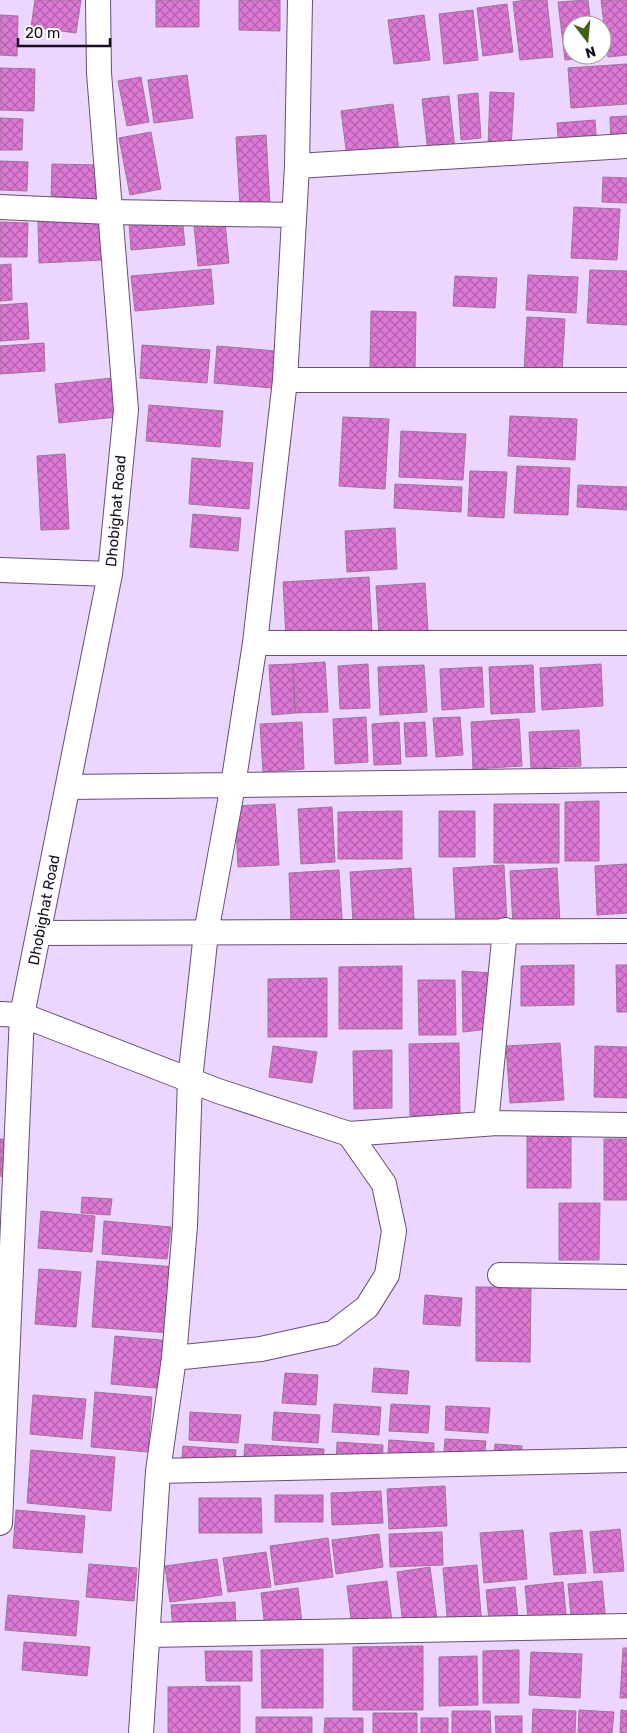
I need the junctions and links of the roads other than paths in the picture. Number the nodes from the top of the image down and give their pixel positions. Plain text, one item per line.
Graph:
1 (98, 0) edge
2 (300, 0) edge
3 (627, 146) edge
4 (297, 166) junction
5 (0, 207) edge
6 (110, 212) junction
7 (294, 215) junction
8 (285, 380) junction
9 (627, 380) edge
10 (0, 570) edge
11 (110, 574) junction
12 (255, 643) junction
13 (627, 643) edge
14 (627, 780) edge
15 (233, 785) junction
16 (68, 787) junction
17 (505, 930) junction
18 (627, 931) edge
19 (39, 933) junction
20 (206, 933) junction
21 (11, 1015) edge
22 (190, 1080) junction
23 (486, 1124) junction
24 (627, 1126) edge
25 (349, 1134) junction
26 (500, 1275) dead end
27 (627, 1277) edge
28 (174, 1358) junction
29 (627, 1460) edge
30 (158, 1471) junction
31 (0, 1523) edge
32 (627, 1626) edge
33 (148, 1635) junction
34 (140, 1733) edge

1 - 6 street, Dhobighat Road
2 - 4 street
3 - 4 street
4 - 7 street
5 - 6 street
6 - 7 street
6 - 11 street, Dhobighat Road
7 - 8 street
8 - 9 street
8 - 12 street
10 - 11 street
11 - 16 street, Dhobighat Road
12 - 13 street
12 - 15 street
14 - 15 street
15 - 16 street
15 - 20 street
16 - 19 street, Dhobighat Road
17 - 18 street
17 - 20 street
17 - 23 street
19 - 20 street
19 - 21 street, Dhobighat Road
20 - 22 street
21 - 22 street
21 - 31 street, Dhobighat Road
22 - 25 street
22 - 28 street
23 - 24 street
23 - 25 street
25 - 28 street
26 - 27 street
28 - 30 street
29 - 30 street
30 - 33 street
32 - 33 street
33 - 34 street

